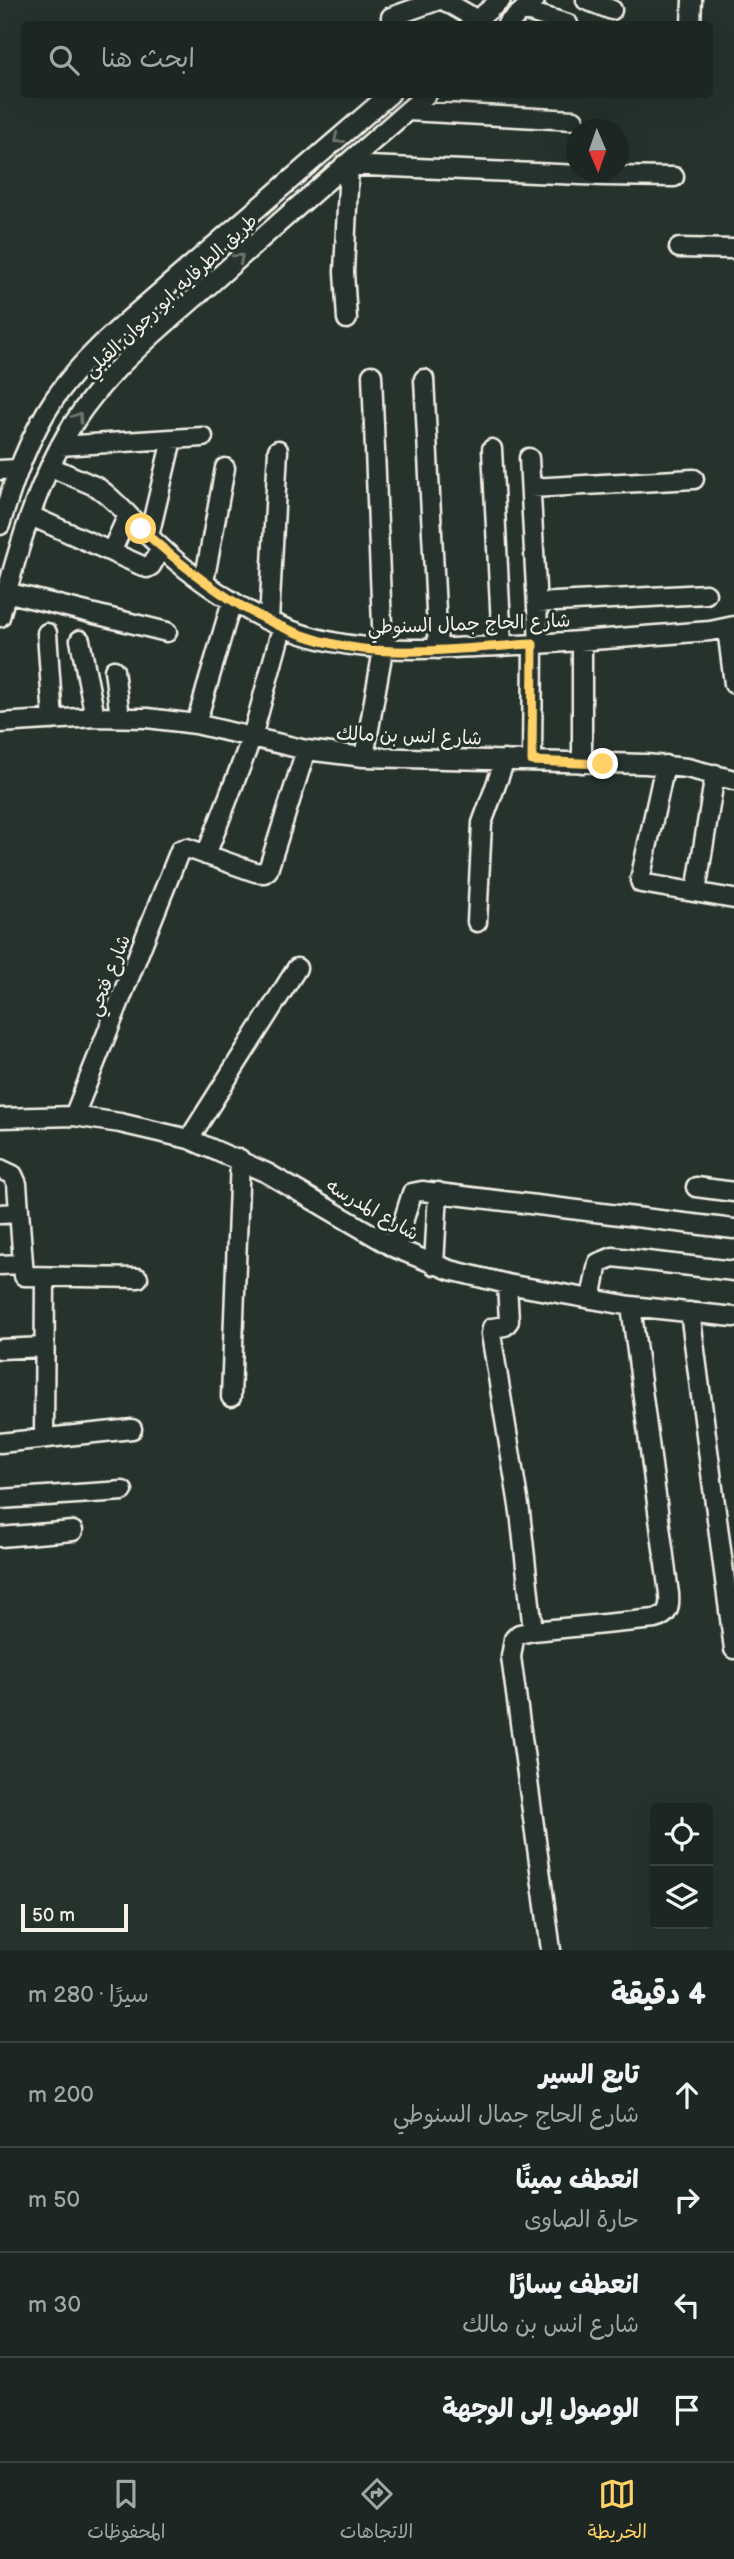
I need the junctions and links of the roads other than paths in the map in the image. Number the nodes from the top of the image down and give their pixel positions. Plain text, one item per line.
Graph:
1 (441, 0) edge
2 (501, 0) edge
3 (586, 0) edge
4 (692, 0) edge
5 (529, 5) edge
6 (612, 10) dead end
7 (391, 17) dead end
8 (473, 21) edge
9 (476, 21) edge
10 (510, 21) edge
11 (562, 21) edge
12 (691, 21) edge
13 (385, 98) edge
14 (423, 98) edge
15 (408, 111) junction
16 (566, 120) edge
17 (346, 165) junction
18 (674, 177) dead end
19 (679, 248) dead end
20 (734, 249) edge
21 (347, 319) dead end
22 (372, 376) dead end
23 (424, 379) dead end
24 (203, 437) dead end
25 (172, 439) junction
26 (60, 446) junction
27 (492, 449) dead end
28 (278, 450) dead end
29 (529, 458) dead end
30 (51, 467) junction
31 (225, 468) dead end
32 (9, 470) edge
33 (694, 479) dead end
34 (531, 488) junction
35 (128, 515) junction
36 (31, 516) junction
37 (0, 525) edge
38 (155, 542) junction
39 (112, 550) junction
40 (204, 582) junction
41 (6, 592) junction
42 (706, 594) dead end
43 (232, 601) junction
44 (537, 603) junction
45 (0, 617) edge
46 (275, 625) junction
47 (730, 627) edge
48 (167, 632) dead end
49 (47, 633) dead end
50 (80, 640) dead end
51 (582, 641) junction
52 (536, 644) junction
53 (502, 646) junction
54 (438, 649) junction
55 (383, 650) junction
56 (114, 670) dead end
57 (734, 684) edge
58 (95, 717) junction
59 (120, 717) junction
60 (53, 720) junction
61 (0, 723) edge
62 (197, 724) junction
63 (252, 737) junction
64 (306, 750) junction
65 (363, 757) junction
66 (505, 760) junction
67 (532, 761) junction
68 (582, 763) junction
69 (665, 765) junction
70 (715, 774) junction
71 (734, 780) edge
72 (206, 855) junction
73 (696, 892) junction
74 (734, 899) edge
75 (477, 922) dead end
76 (297, 968) dead end
77 (74, 1116) junction
78 (0, 1118) edge
79 (189, 1139) junction
80 (240, 1159) junction
81 (0, 1169) edge
82 (696, 1187) dead end
83 (438, 1192) junction
84 (734, 1192) edge
85 (19, 1213) junction
86 (0, 1214) edge
87 (734, 1229) edge
88 (395, 1248) junction
89 (0, 1265) edge
90 (435, 1265) junction
91 (23, 1270) junction
92 (734, 1271) edge
93 (45, 1277) junction
94 (138, 1278) dead end
95 (507, 1284) junction
96 (591, 1298) junction
97 (631, 1306) junction
98 (690, 1312) junction
99 (734, 1317) edge
100 (44, 1348) junction
101 (0, 1349) edge
102 (231, 1397) dead end
103 (132, 1429) dead end
104 (44, 1438) junction
105 (0, 1443) edge
106 (123, 1490) dead end
107 (0, 1499) edge
108 (73, 1531) dead end
109 (0, 1537) edge
110 (533, 1631) junction
111 (734, 1649) edge
112 (551, 1950) edge

1 - 7 street
1 - 8 street
2 - 9 street
3 - 6 street
4 - 12 street
5 - 10 street
5 - 11 street
13 -> 32 street, طريق الطرفايه, ابو رجوان القبلي
14 - 15 street, طريق الطرفايه, ابو رجوان القبلي
15 - 16 street
15 - 17 street, طريق الطرفايه, ابو رجوان القبلي
17 - 18 street
17 - 21 street
26 -> 17 street, طريق الطرفايه, ابو رجوان القبلي
19 - 20 street
22 - 55 street
23 - 54 street
24 - 25 street
25 - 26 street
25 - 38 street
26 - 30 street, طريق الطرفايه, ابو رجوان القبلي
27 - 53 street
28 - 46 street
29 - 34 street
30 - 35 street, شارع الحاج جمال السنوطي
30 - 36 street, طريق الطرفايه, ابو رجوان القبلي
31 - 40 street
32 - 37 street, طريق الطرفايه, ابو رجوان القبلي
33 - 34 street
34 - 44 street
35 - 38 street, شارع الحاج جمال السنوطي
35 - 39 street
36 - 39 street
36 - 41 street, طريق الطرفايه, ابو رجوان القبلي
38 - 39 street
38 - 40 street, شارع الحاج جمال السنوطي
40 - 43 street, شارع الحاج جمال السنوطي
41 - 45 street, طريق الطرفايه, ابو رجوان القبلي
41 - 48 street
42 - 44 street
43 - 46 street, شارع الحاج جمال السنوطي
43 - 62 street
44 - 52 street
46 - 55 street, شارع الحاج جمال السنوطي
46 - 63 street
47 - 51 street, شارع الحاج جمال السنوطي
47 - 57 street
49 - 60 street
50 - 58 street
51 - 52 street, شارع الحاج جمال السنوطي
51 - 68 street
52 - 53 street, شارع الحاج جمال السنوطي
52 - 67 street
53 - 54 street, شارع الحاج جمال السنوطي
54 - 55 street, شارع الحاج جمال السنوطي
55 - 65 street
56 - 59 street
58 - 59 street, شارع انس بن مالك
58 - 60 street, شارع انس بن مالك
59 - 62 street, شارع انس بن مالك
60 - 61 street, شارع انس بن مالك
62 - 63 street, شارع انس بن مالك
63 - 64 street, شارع انس بن مالك
63 - 72 street
64 - 65 street, شارع انس بن مالك
64 - 72 street
65 - 66 street, شارع انس بن مالك
66 - 67 street, شارع انس بن مالك
66 - 75 street
67 - 68 street, شارع انس بن مالك
68 - 69 street, شارع انس بن مالك
69 - 70 street, شارع انس بن مالك
69 - 73 street
70 - 71 street, شارع انس بن مالك
70 - 73 street
72 - 77 street, شارع فتحي
73 - 74 street
76 - 79 street
77 - 78 street, شارع المدرسه
77 - 79 street, شارع المدرسه
79 - 80 street, شارع المدرسه
80 - 88 street, شارع المدرسه
80 - 102 street
81 - 85 street
82 - 84 street
83 - 87 street
83 - 88 street
83 - 90 street
85 - 86 street
85 - 91 street
88 - 90 street, شارع المدرسه
89 - 91 street
90 - 95 street, شارع المدرسه
91 - 93 street
92 - 96 street
93 - 94 street
93 - 100 street
95 - 96 street, شارع المدرسه
95 - 110 street
96 - 97 street, شارع المدرسه
97 - 98 street, شارع المدرسه
97 - 110 street
98 - 99 street, شارع المدرسه
98 - 111 street
100 - 101 street
100 - 104 street
103 - 104 street
104 - 105 street
106 - 107 street
108 - 109 street
110 - 112 street

